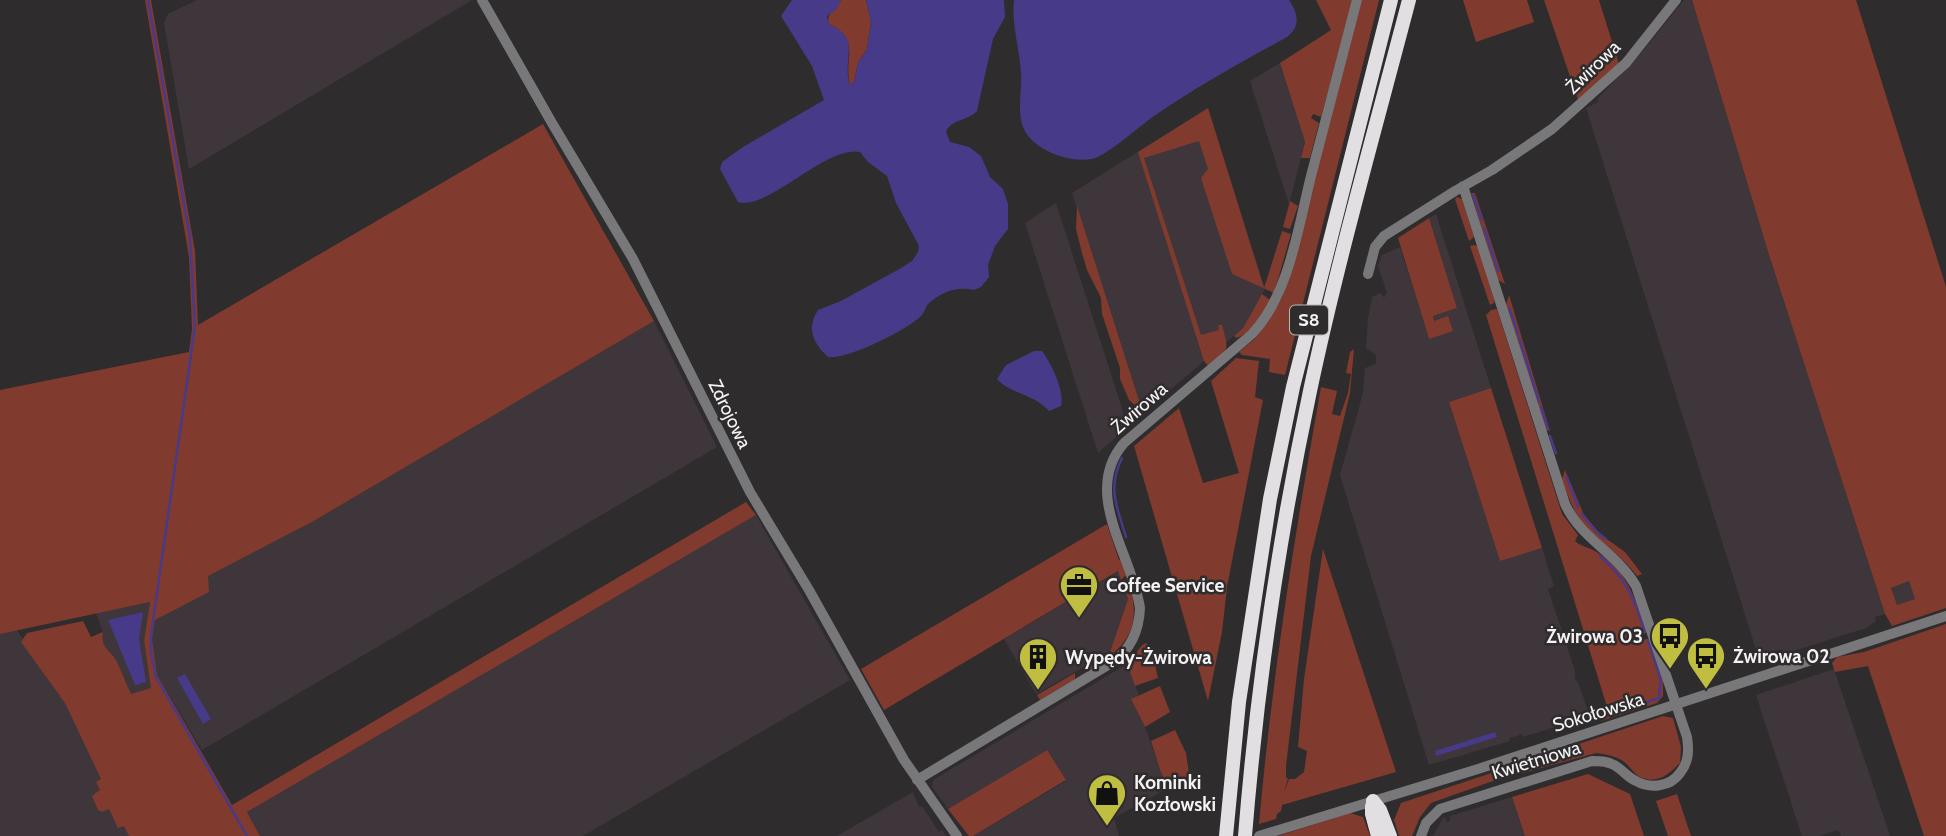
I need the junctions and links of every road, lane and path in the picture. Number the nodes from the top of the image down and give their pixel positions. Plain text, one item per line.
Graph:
1 (482, 0) edge
2 (1357, 0) edge
3 (1391, 0) edge
4 (1409, 0) edge
5 (1676, 0) edge
6 (1463, 186) junction
7 (1368, 274) dead end
8 (1946, 616) edge
9 (1676, 705) junction
10 (917, 780) junction
11 (1373, 801) junction
12 (957, 836) edge
13 (1226, 836) edge
14 (1245, 836) edge
15 (1259, 836) edge
16 (1378, 836) edge
17 (1390, 836) edge
18 (1421, 836) edge

1 - 10 street, Zdrojowa
2 - 10 street, Żwirowa
3 - 13 highway, S8
4 - 14 highway, S8
5 - 6 street, Żwirowa
6 - 7 street, Żwirowa
6 - 9 street
8 - 9 street, Sokołowska
9 - 11 street, Sokołowska
9 - 18 street, Kwietniowa
10 - 12 street, Zdrojowa
11 - 15 street, Sokołowska
11 - 16 highway
11 - 17 highway

